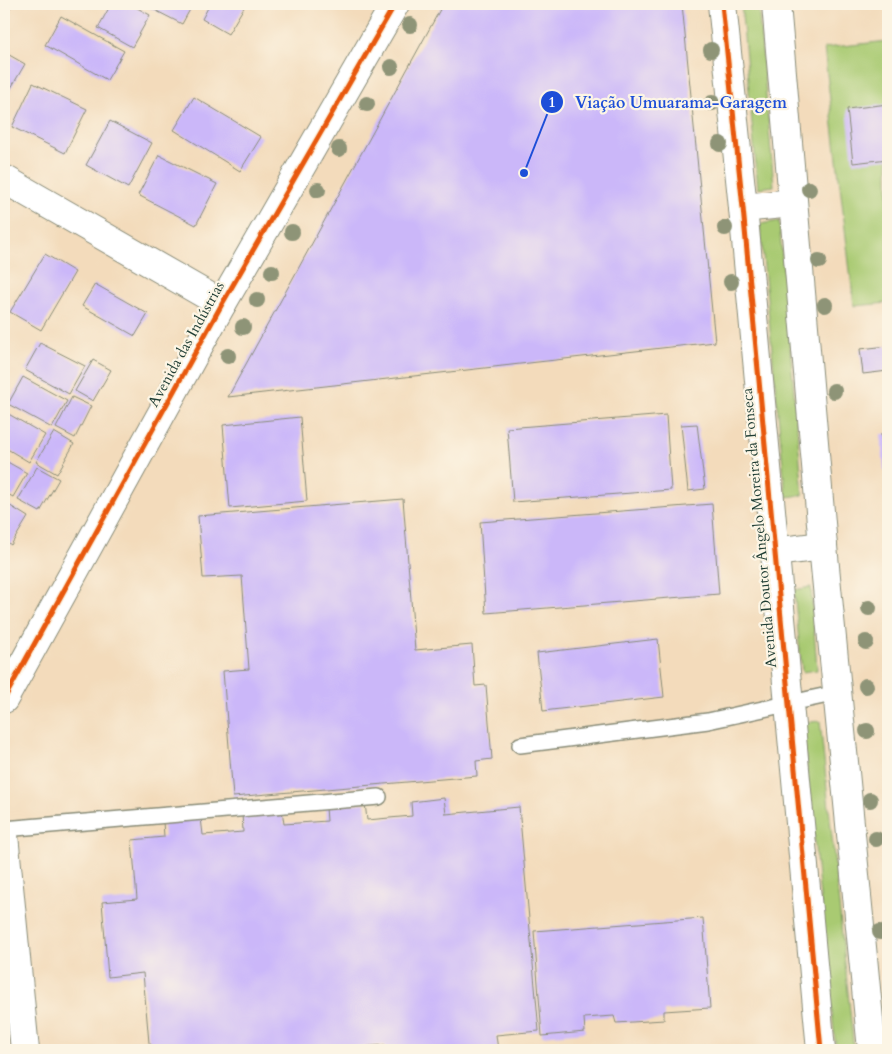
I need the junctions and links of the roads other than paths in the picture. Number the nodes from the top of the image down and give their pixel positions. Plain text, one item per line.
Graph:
1 (395, 4) edge
2 (722, 4) edge
3 (776, 4) edge
4 (4, 179) edge
5 (793, 203) junction
6 (744, 208) junction
7 (222, 304) junction
8 (823, 546) junction
9 (774, 552) junction
10 (836, 693) junction
11 (4, 699) edge
12 (788, 702) junction
13 (520, 746) dead end
14 (378, 797) dead end
15 (4, 829) edge
16 (4, 834) edge
17 (25, 1050) edge
18 (821, 1050) edge
19 (872, 1050) edge

1 - 7 street, Avenida das Indústrias
2 - 6 street, Avenida Doutor Ângelo Moreira da Fonseca
3 - 5 street
4 - 7 street
5 - 6 street
5 - 8 street
6 - 9 street, Avenida Doutor Ângelo Moreira da Fonseca
7 - 11 street, Avenida das Indústrias
8 - 9 street
8 - 10 street
9 - 12 street, Avenida Doutor Ângelo Moreira da Fonseca
10 - 12 lane
10 - 19 street
12 - 13 lane
12 - 18 street, Avenida Doutor Ângelo Moreira da Fonseca
14 - 15 lane
16 - 17 street

